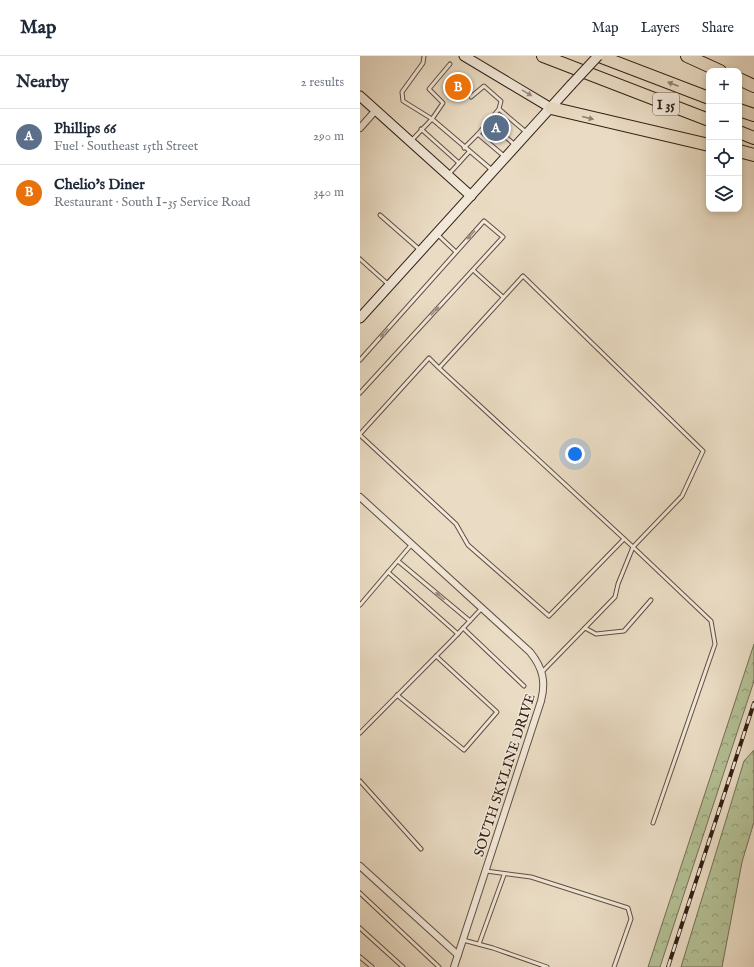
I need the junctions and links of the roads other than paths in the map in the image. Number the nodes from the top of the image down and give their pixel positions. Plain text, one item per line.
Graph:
1 (424, 56) edge
2 (464, 56) edge
3 (543, 56) edge
4 (598, 56) edge
5 (687, 56) edge
6 (450, 64) dead end
7 (713, 68) edge
8 (742, 80) edge
9 (754, 86) edge
10 (360, 96) edge
11 (471, 97) dead end
12 (706, 97) edge
13 (551, 108) junction
14 (499, 109) junction
15 (376, 110) junction
16 (742, 111) edge
17 (754, 115) edge
18 (432, 118) junction
19 (706, 119) edge
20 (488, 122) junction
21 (492, 125) dead end
22 (360, 128) edge
23 (422, 130) junction
24 (500, 131) dead end
25 (528, 133) junction
26 (742, 133) edge
27 (478, 134) junction
28 (754, 138) edge
29 (411, 142) junction
30 (706, 144) edge
31 (516, 146) junction
32 (464, 148) junction
33 (469, 152) junction
34 (742, 152) edge
35 (754, 155) edge
36 (506, 158) junction
37 (458, 163) junction
38 (493, 171) junction
39 (448, 175) junction
40 (471, 196) junction
41 (380, 215) dead end
42 (437, 234) junction
43 (421, 251) junction
44 (456, 252) junction
45 (360, 260) edge
46 (473, 270) junction
47 (390, 286) junction
48 (503, 297) junction
49 (360, 318) edge
50 (360, 360) edge
51 (440, 368) junction
52 (360, 393) edge
53 (360, 435) edge
54 (360, 497) edge
55 (624, 538) junction
56 (412, 544) junction
57 (634, 547) junction
58 (398, 561) junction
59 (388, 572) junction
60 (651, 600) dead end
61 (360, 605) edge
62 (482, 608) junction
63 (470, 621) junction
64 (463, 628) junction
65 (585, 628) junction
66 (458, 634) junction
67 (436, 656) junction
68 (542, 672) junction
69 (524, 686) dead end
70 (398, 695) junction
71 (360, 732) edge
72 (360, 781) edge
73 (653, 823) dead end
74 (421, 849) dead end
75 (360, 866) edge
76 (486, 872) junction
77 (504, 875) junction
78 (360, 893) edge
79 (360, 928) edge
80 (463, 940) junction
81 (479, 944) junction
82 (458, 955) junction
83 (360, 957) edge
84 (372, 967) edge
85 (403, 967) edge
86 (439, 967) edge
87 (454, 967) edge
88 (547, 967) edge
89 (614, 967) edge

1 - 18 lane
2 -> 13 main road
3 - 19 highway, I 35
12 -> 4 highway, I 35
4 - 13 main road, bridge
5 - 7 highway
6 - 18 lane
8 - 9 highway
10 - 15 main road
11 - 14 lane
13 - 25 main road
13 -> 30 highway
14 - 20 lane
14 - 25 lane
15 - 22 street
15 - 29 main road
16 - 17 highway
18 - 23 lane
18 - 32 lane
20 - 21 lane
20 - 27 lane
23 - 29 lane
23 - 37 lane
24 - 31 lane
25 - 31 main road
26 - 28 highway
27 - 32 lane
27 - 36 lane
29 - 39 main road
31 - 36 main road
32 - 33 lane
33 - 37 lane
33 - 38 lane
34 - 35 highway
36 - 38 main road
37 - 39 lane
38 - 40 main road
39 - 40 main road
40 - 42 main road
41 - 43 lane
42 - 43 main road
42 - 44 lane
43 - 47 main road
46 -> 44 lane
44 -> 50 lane
45 - 47 lane
46 - 48 lane
52 -> 46 lane
47 - 49 main road
48 - 51 lane
48 - 57 lane
51 - 53 lane
51 - 55 lane
53 - 55 lane
54 - 56 street, SOUTH SKYLINE DRIVE
55 - 57 lane
56 - 58 lane
56 - 62 street, SOUTH SKYLINE DRIVE
57 - 65 lane
57 - 73 lane
58 - 59 lane
63 -> 58 lane
59 - 61 lane
59 - 66 lane
60 - 65 lane
62 - 63 lane
62 - 68 street, SOUTH SKYLINE DRIVE
63 - 64 lane
64 - 66 lane
64 - 69 lane
65 - 68 lane
66 - 67 lane
67 - 70 lane
67 - 70 lane
68 - 76 street, SOUTH SKYLINE DRIVE
70 - 71 lane
72 - 74 lane
75 - 82 street
76 - 77 lane
76 - 80 street, SOUTH SKYLINE DRIVE
77 - 81 lane
77 - 89 lane
78 - 86 lane
79 - 85 lane
80 - 81 lane
80 - 82 street, SOUTH SKYLINE DRIVE
81 - 88 lane
82 - 87 street, SOUTH SKYLINE DRIVE
83 - 84 lane

